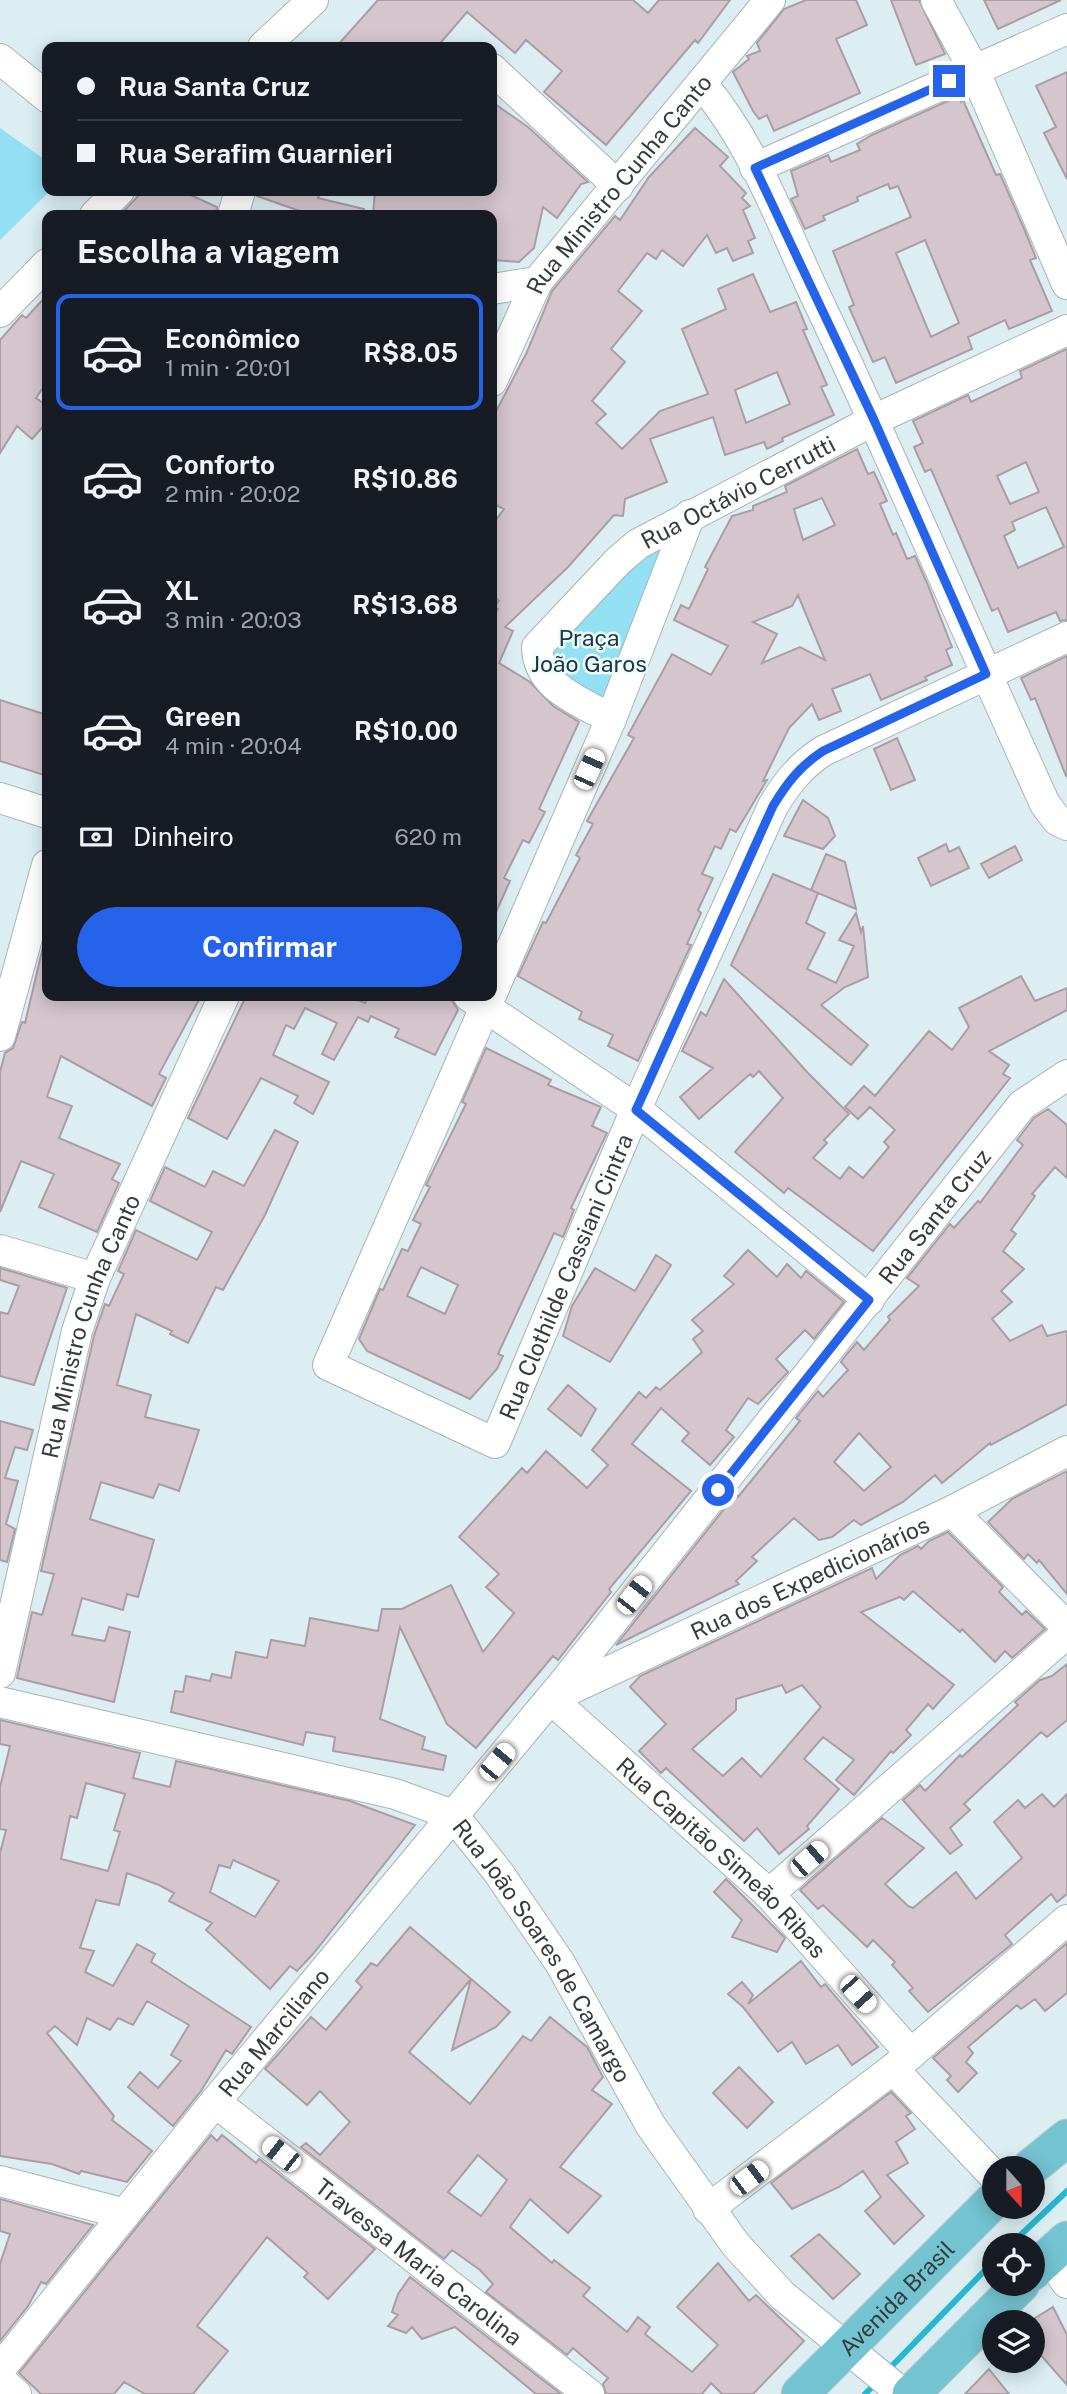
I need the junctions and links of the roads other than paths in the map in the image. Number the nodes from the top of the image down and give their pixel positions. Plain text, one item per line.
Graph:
1 (313, 0) edge
2 (770, 0) edge
3 (936, 0) edge
4 (1067, 29) edge
5 (275, 41) edge
6 (0, 59) edge
7 (974, 70) junction
8 (497, 74) edge
9 (702, 84) junction
10 (42, 93) edge
11 (755, 168) junction
12 (618, 186) junction
13 (114, 196) edge
14 (100, 210) edge
15 (42, 269) edge
16 (537, 282) junction
17 (1067, 284) edge
18 (497, 288) edge
19 (0, 313) edge
20 (1067, 330) edge
21 (497, 371) edge
22 (874, 420) junction
23 (690, 515) junction
24 (1067, 637) edge
25 (986, 674) junction
26 (611, 719) junction
27 (0, 798) edge
28 (42, 811) edge
29 (1067, 825) edge
30 (42, 883) edge
31 (497, 969) edge
32 (222, 1001) edge
33 (483, 1001) edge
34 (488, 1001) edge
35 (0, 1036) edge
36 (1067, 1075) edge
37 (636, 1110) junction
38 (0, 1250) edge
39 (95, 1278) junction
40 (869, 1300) junction
41 (1067, 1451) edge
42 (952, 1511) junction
43 (1067, 1627) edge
44 (1067, 1633) edge
45 (0, 1673) edge
46 (551, 1699) junction
47 (0, 1702) edge
48 (453, 1815) junction
49 (769, 1894) junction
50 (1067, 1920) edge
51 (902, 2061) junction
52 (215, 2102) junction
53 (1067, 2138) edge
54 (1045, 2156) edge
55 (982, 2161) edge
56 (0, 2181) edge
57 (708, 2209) junction
58 (982, 2213) edge
59 (125, 2214) junction
60 (1008, 2296) edge
61 (855, 2355) junction
62 (0, 2369) edge
63 (0, 2380) edge
64 (902, 2391) edge
65 (16, 2394) edge
66 (589, 2394) edge
67 (800, 2394) edge

1 - 5 street
2 - 9 street, Rua Ministro Cunha Canto
3 - 7 street
4 - 7 street
6 - 10 street
7 - 11 street
7 - 17 street
8 - 12 street
9 - 11 street
9 - 12 street, Rua Ministro Cunha Canto
11 - 22 street
12 - 16 street, Rua Ministro Cunha Canto
13 - 14 street
15 - 19 street
16 - 18 street
16 - 21 street, Rua Ministro Cunha Canto
20 - 22 street, Rua Octávio Cerrutti
22 - 23 street, Rua Octávio Cerrutti
22 - 25 street
23 - 26 street
23 - 26 street, Rua Octávio Cerrutti
24 - 25 street, Rua Clothilde Cassiani Cintra
25 - 29 street
25 - 37 street, Rua Clothilde Cassiani Cintra
26 - 31 street
27 - 28 street
30 - 35 street
32 - 39 street, Rua Ministro Cunha Canto
33 - 37 street, Rua Clothilde Cassiani Cintra
34 - 37 street
36 - 40 street, Rua Santa Cruz
37 - 40 street
38 - 39 street
39 - 45 street, Rua Ministro Cunha Canto
40 - 46 street, Rua Santa Cruz
41 - 42 street, Rua dos Expedicionários
42 - 43 street
42 - 46 street, Rua dos Expedicionários
44 - 49 street
46 - 48 street, Rua Marciliano
46 - 49 street, Rua Capitão Simeão Ribas
47 - 48 street, Rua João Soares de Camargo
48 - 52 street, Rua Marciliano
48 - 57 street, Rua João Soares de Camargo
49 - 51 street, Rua Capitão Simeão Ribas
50 - 51 street
51 - 55 street, Rua Capitão Simeão Ribas
51 - 57 street
52 - 59 street, Rua Marciliano
52 - 66 street, Travessa Maria Carolina
53 - 54 main road
56 - 59 street
57 - 61 street, Rua João Soares de Camargo
58 - 61 main road, Avenida Brasil
59 - 62 street, Rua Marciliano
60 - 64 main road
61 - 64 street, Rua João Soares de Camargo
61 - 67 main road, Avenida Brasil
63 - 65 street

